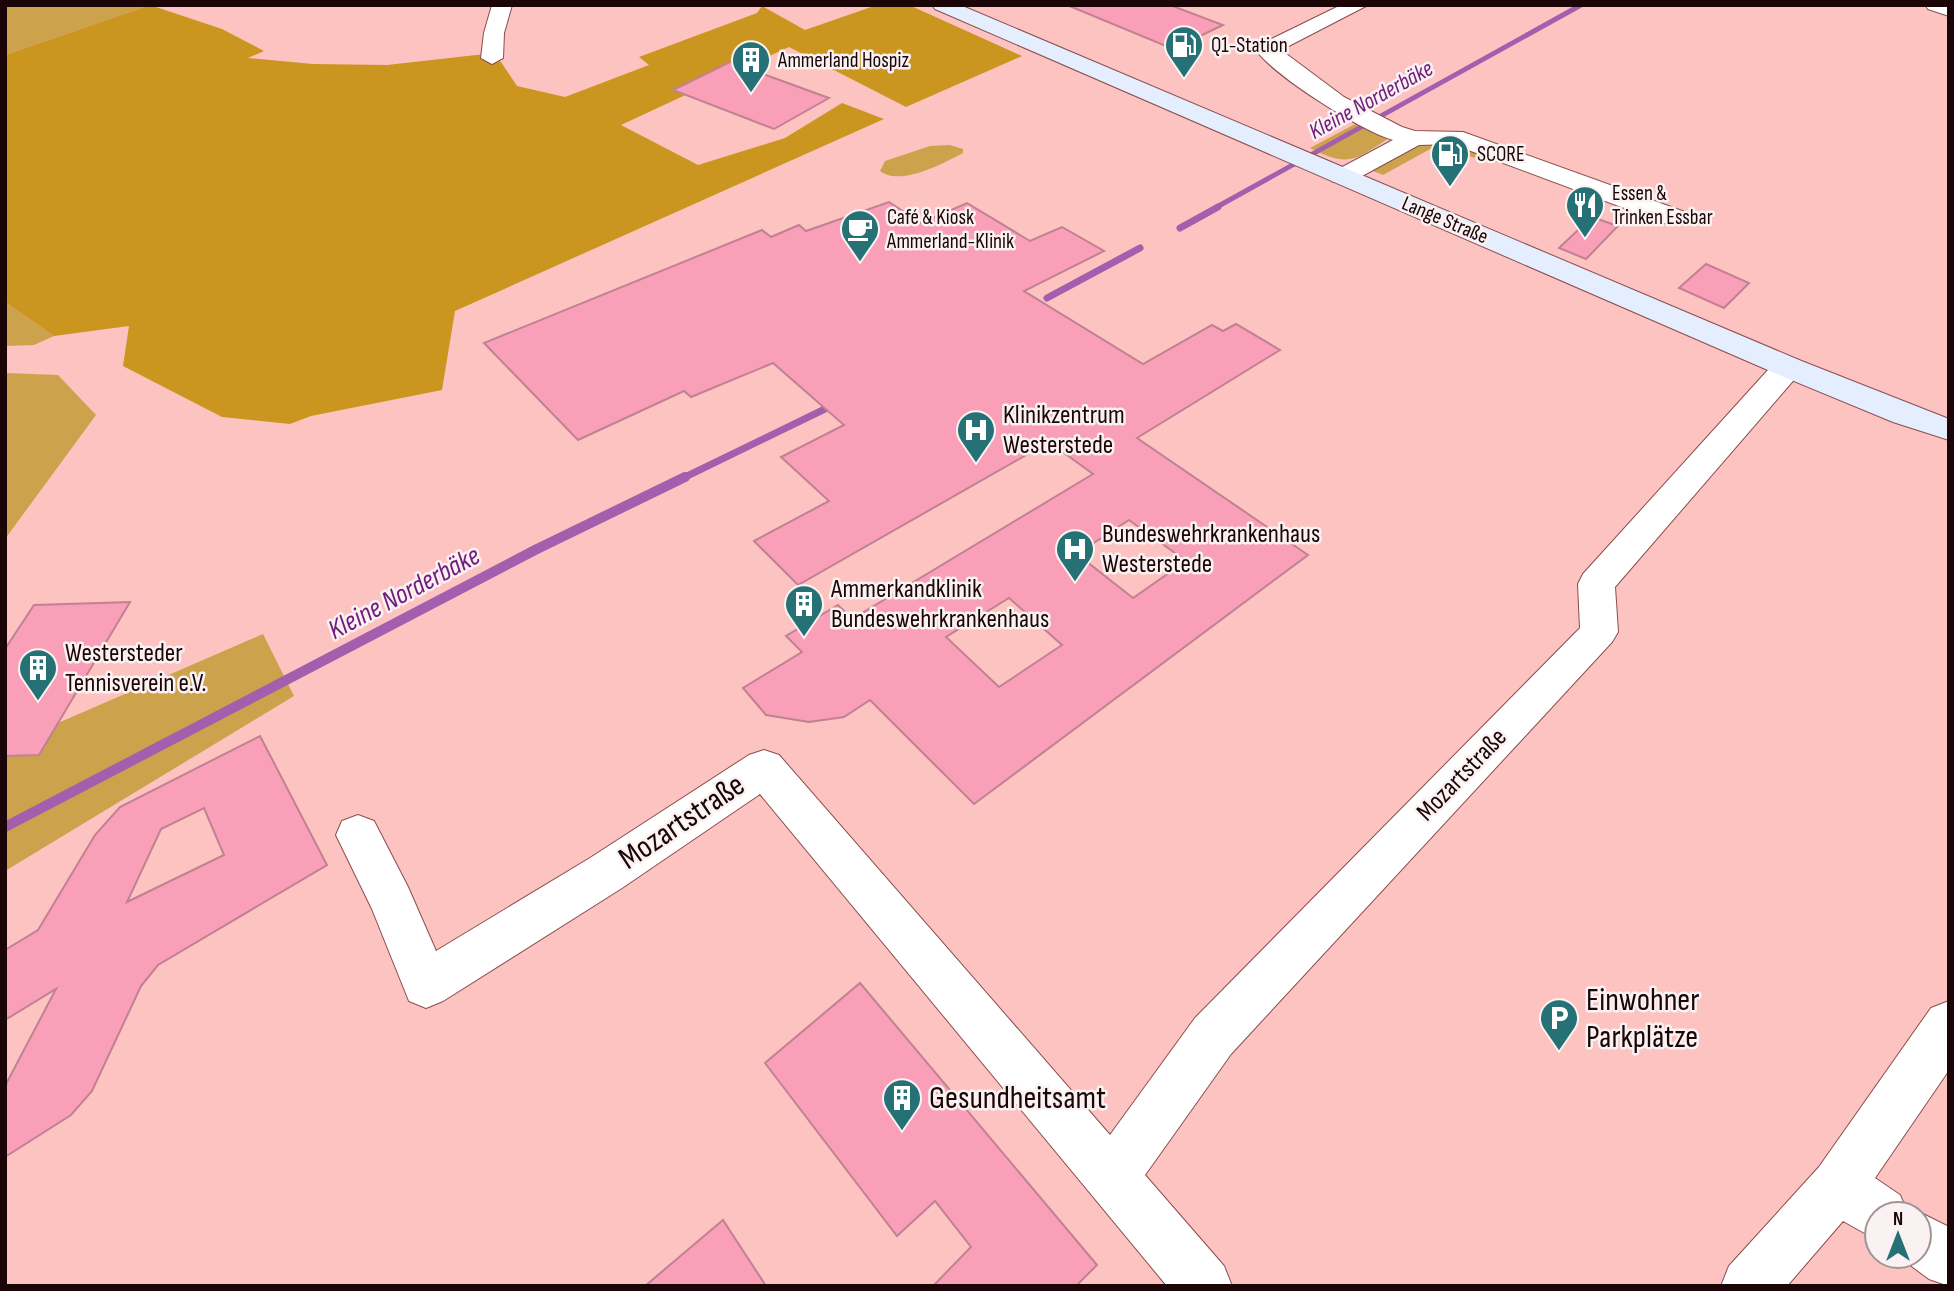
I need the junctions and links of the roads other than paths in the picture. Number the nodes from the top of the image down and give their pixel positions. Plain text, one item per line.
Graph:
1 (502, 5) edge
2 (942, 5) edge
3 (1357, 5) edge
4 (1935, 5) edge
5 (1949, 10) edge
6 (492, 58) dead end
7 (1414, 138) junction
8 (1336, 175) junction
9 (1676, 218) dead end
10 (1788, 367) junction
11 (1949, 430) edge
12 (358, 835) dead end
13 (1949, 1026) edge
14 (1111, 1178) junction
15 (1859, 1200) edge
16 (1933, 1249) edge
17 (1949, 1259) edge
18 (1204, 1286) edge
19 (1749, 1286) edge

1 - 6 street
2 - 8 street, Lange Straße
3 - 7 street
4 - 5 street
7 - 8 street
7 - 9 street
8 - 10 street, Lange Straße
10 - 11 street, Lange Straße
10 - 14 street, Mozartstraße
12 - 14 street, Mozartstraße
13 - 15 street
14 - 18 street, Mozartstraße
15 - 19 street
16 - 17 street

